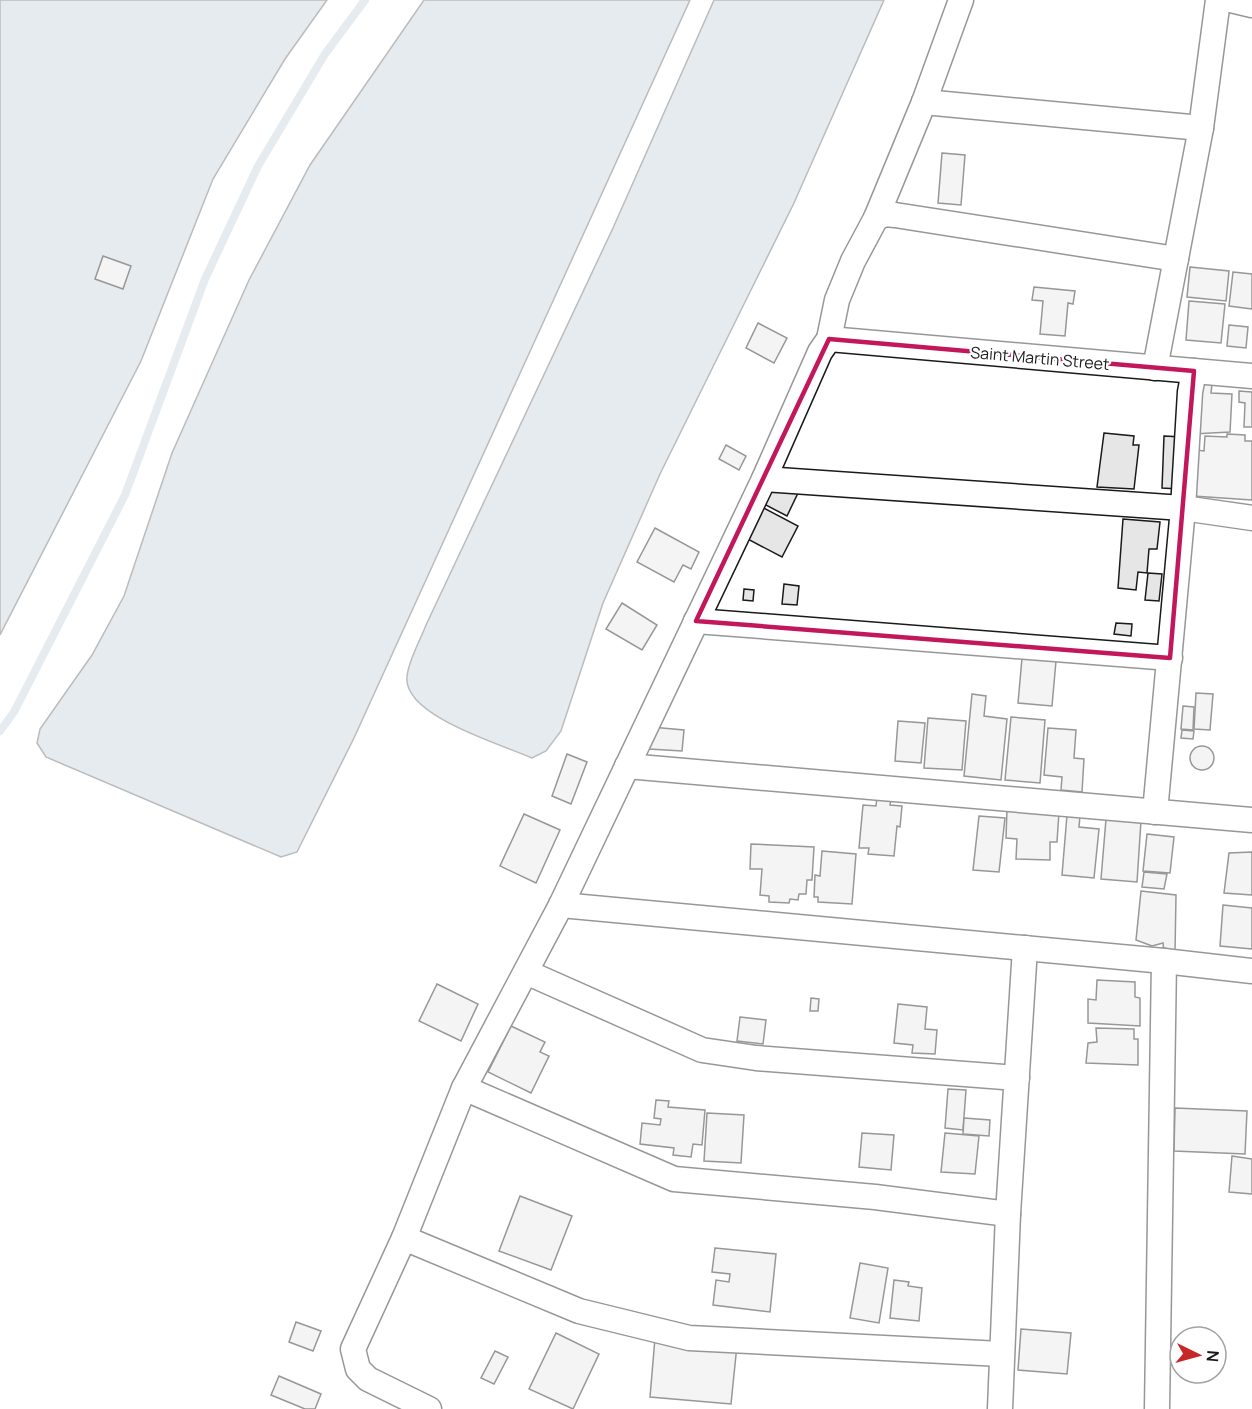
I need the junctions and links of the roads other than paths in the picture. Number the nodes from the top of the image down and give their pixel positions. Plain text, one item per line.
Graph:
1 (961, 0) edge
2 (1218, 0) edge
3 (1231, 0) edge
4 (1252, 5) edge
5 (924, 102) junction
6 (1201, 128) junction
7 (876, 218) junction
8 (1176, 259) junction
9 (829, 339) junction
10 (1155, 368) junction
11 (1194, 371) junction
12 (1252, 376) edge
13 (764, 479) junction
14 (1183, 508) junction
15 (1252, 518) edge
16 (696, 621) junction
17 (1170, 658) junction
18 (627, 766) junction
19 (1155, 812) junction
20 (1252, 820) edge
21 (561, 905) junction
22 (1025, 948) junction
23 (1164, 961) junction
24 (1252, 971) edge
25 (526, 972) junction
26 (1017, 1077) junction
27 (464, 1088) junction
28 (1008, 1215) junction
29 (404, 1238) junction
30 (1001, 1354) junction
31 (429, 1409) edge
32 (1000, 1409) edge
33 (1157, 1409) edge

1 - 5 street
2 - 6 street
3 - 4 street
5 - 6 street
5 - 7 street
6 - 8 street
7 - 8 street
7 - 9 street
8 - 10 street
9 - 10 street, Saint Martin Street
9 - 13 street
10 - 11 street, Saint Martin Street
11 - 12 street, Saint Martin Street
11 - 14 street
13 - 14 street
13 - 16 street
14 - 15 street
14 - 17 street
16 - 17 street
16 - 18 street
17 - 19 street
18 - 19 street
18 - 21 street
19 - 20 street
21 - 22 street
21 - 25 street
22 - 23 street
22 - 26 street
23 - 24 street
23 - 33 street
25 - 26 street
25 - 27 street
26 - 28 street
27 - 28 street
27 - 29 street
28 - 30 street
29 - 30 street
29 - 31 street
30 - 32 street

